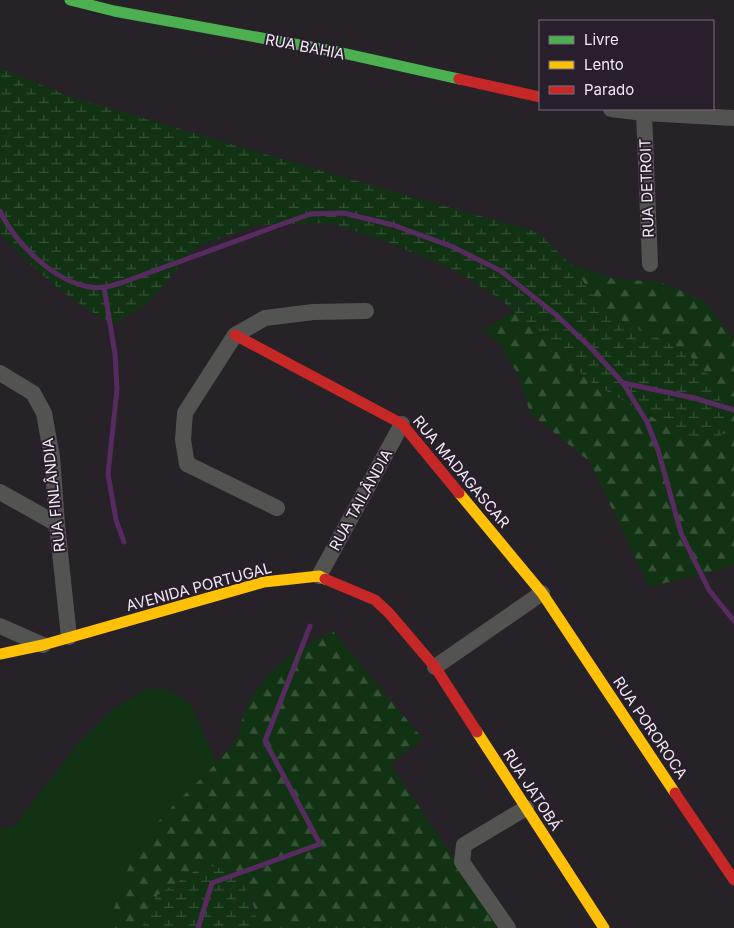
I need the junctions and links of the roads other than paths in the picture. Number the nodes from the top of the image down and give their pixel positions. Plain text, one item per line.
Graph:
1 (70, 0) edge
2 (539, 97) edge
3 (618, 110) edge
4 (644, 114) junction
5 (734, 118) edge
6 (650, 264) dead end
7 (366, 311) dead end
8 (235, 335) junction
9 (0, 373) edge
10 (402, 424) junction
11 (0, 492) edge
12 (276, 508) dead end
13 (57, 524) junction
14 (319, 576) junction
15 (542, 592) junction
16 (0, 626) edge
17 (69, 638) junction
18 (44, 645) junction
19 (0, 654) edge
20 (435, 667) junction
21 (526, 808) junction
22 (734, 880) edge
23 (508, 928) edge
24 (604, 928) edge

1 - 2 street, RUA BAHIA
3 - 4 street
4 - 5 street
4 - 6 street, RUA DETROIT
7 - 8 street
8 - 10 street, RUA MADAGASCAR
8 - 12 street
9 - 13 street, RUA FINLÂNDIA
10 - 14 street, RUA TAILÂNDIA
10 - 15 street, RUA MADAGASCAR
11 - 13 street
13 - 17 street, RUA FINLÂNDIA
14 - 17 street, AVENIDA PORTUGAL
14 - 20 street, AVENIDA PORTUGAL
15 - 20 street
15 - 22 street, RUA POROROCA
16 - 18 street
17 - 18 street, AVENIDA PORTUGAL
18 - 19 street, AVENIDA PORTUGAL
20 - 21 street, RUA JATOBÁ
21 - 23 street
21 - 24 street, RUA JATOBÁ

